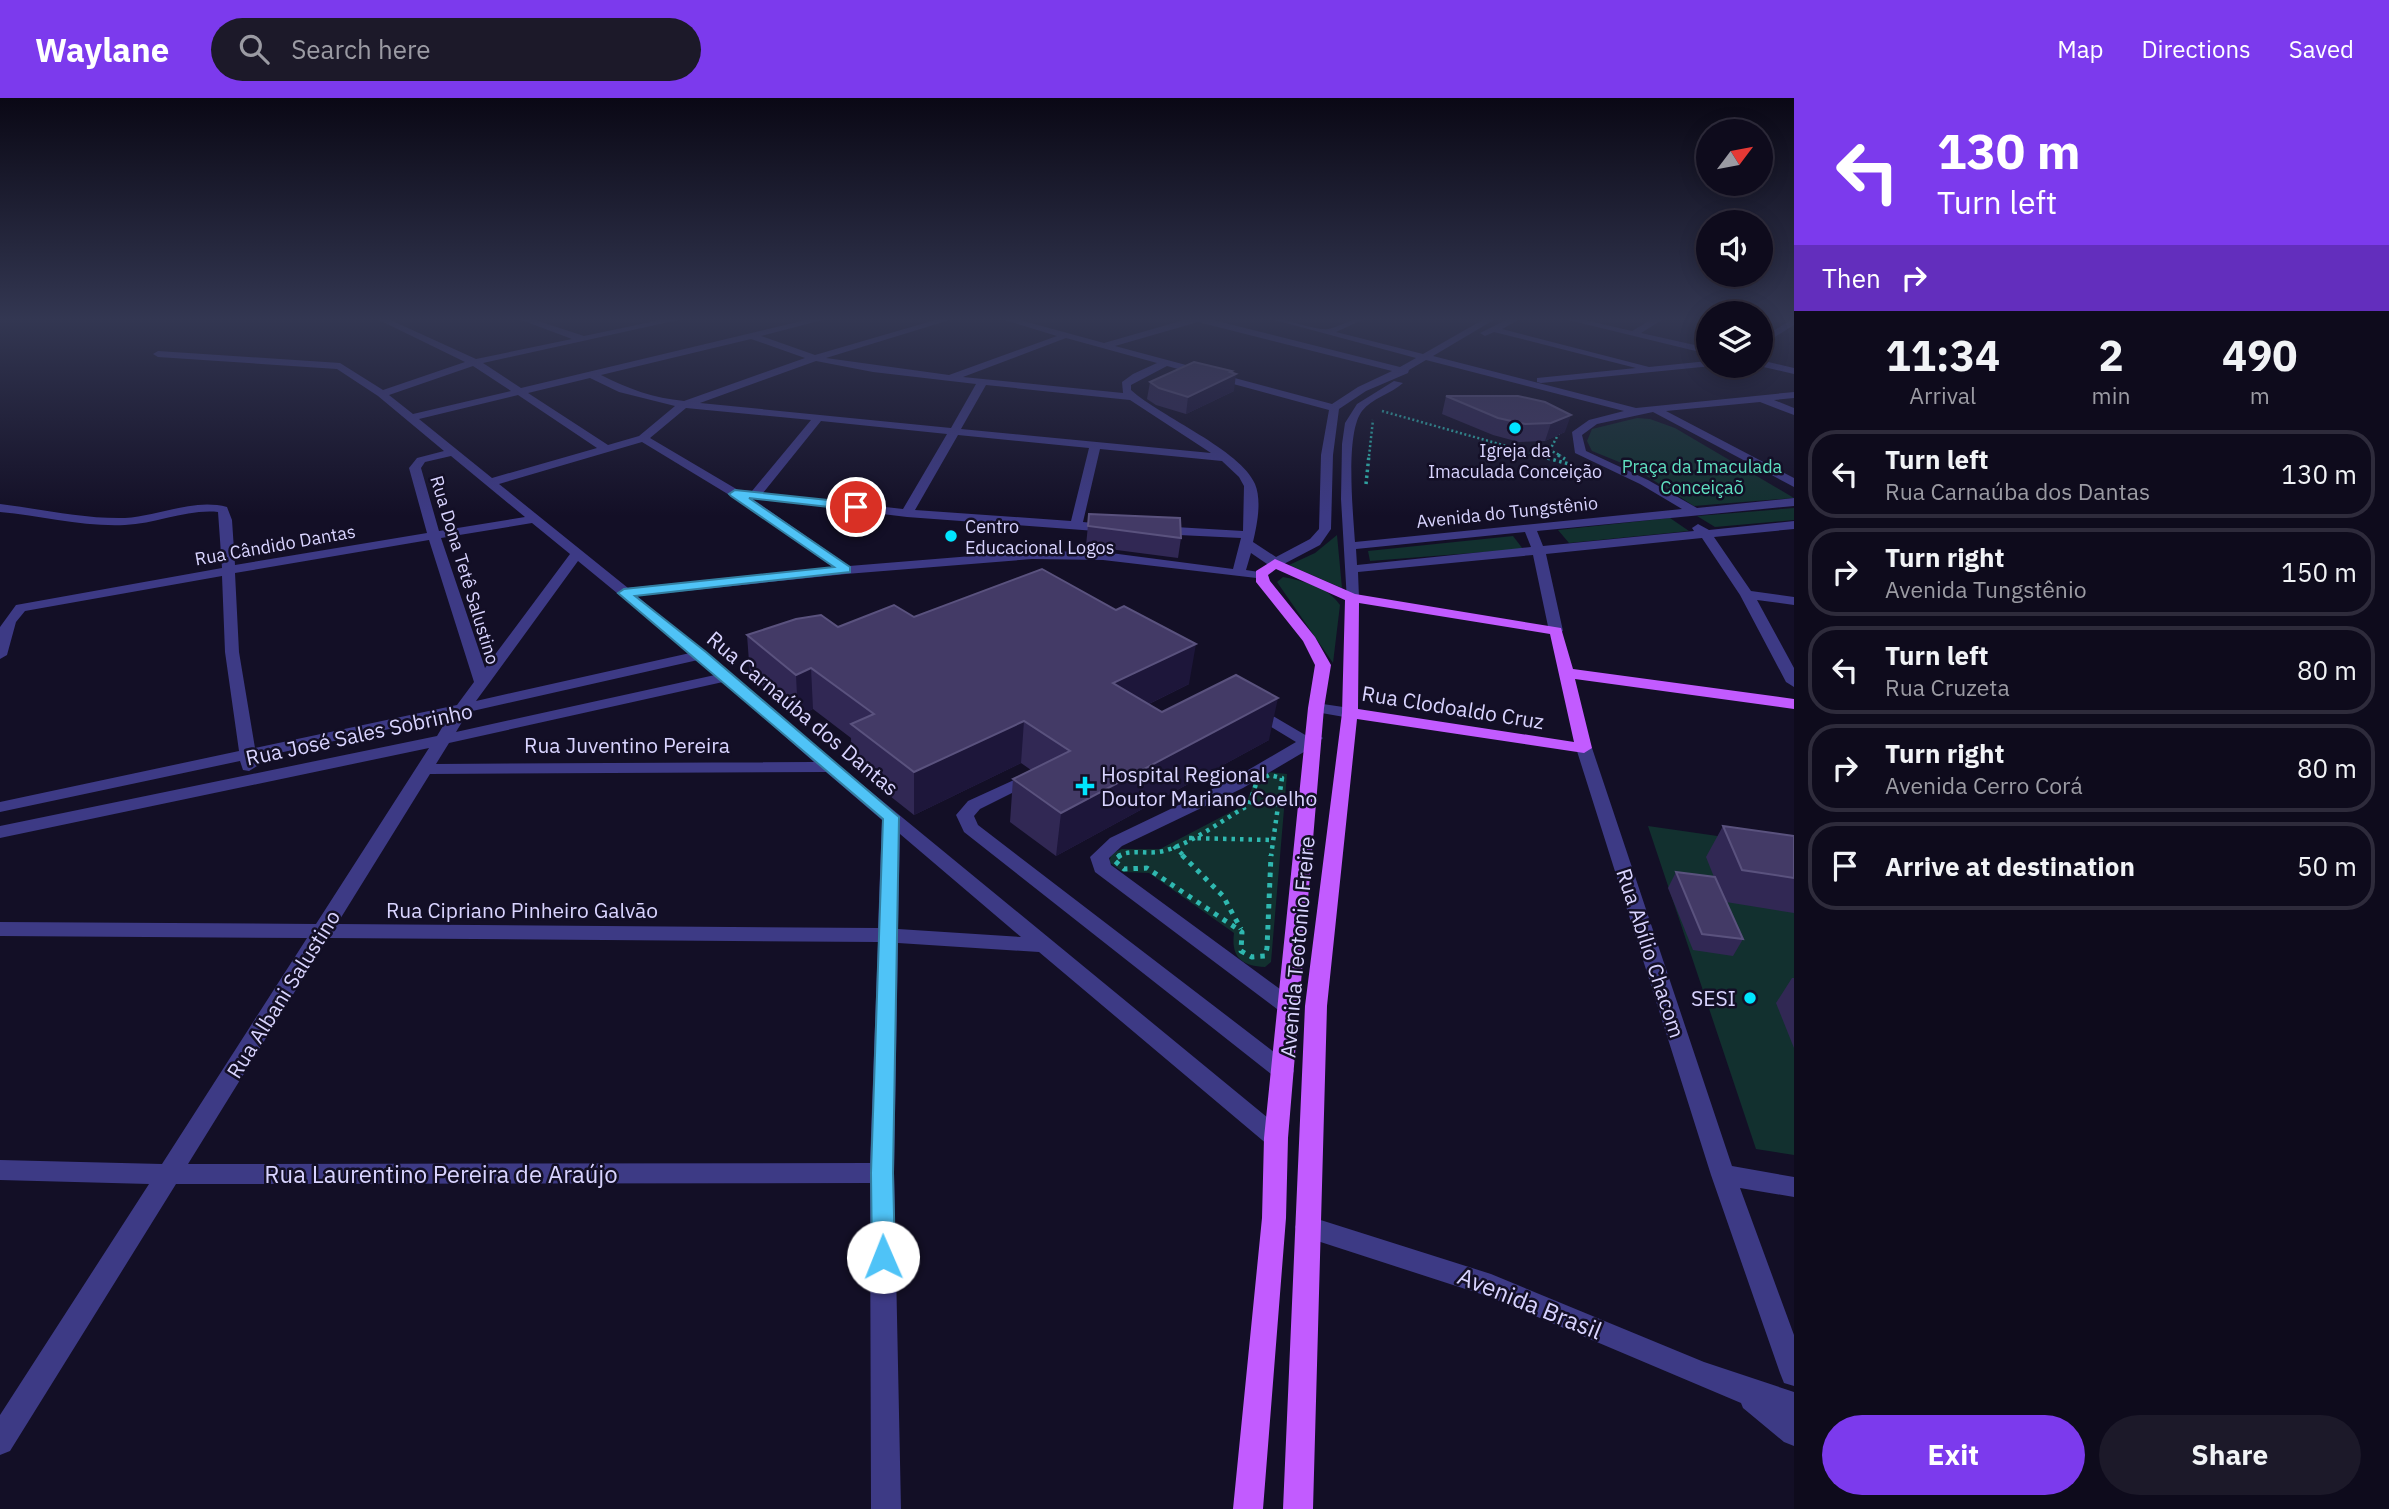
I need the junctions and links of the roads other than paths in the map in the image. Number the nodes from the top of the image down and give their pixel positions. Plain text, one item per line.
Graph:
1 (982, 383) edge
2 (367, 384) edge
3 (410, 384) edge
4 (505, 384) edge
5 (551, 384) edge
6 (612, 384) edge
7 (742, 384) edge
8 (991, 384) edge
9 (1126, 384) edge
10 (1244, 384) edge
11 (1373, 384) edge
12 (1397, 384) edge
13 (1533, 384) edge
14 (517, 392) junction
15 (382, 394) junction
16 (1794, 395) edge
17 (1131, 397) junction
18 (1763, 399) junction
19 (682, 405) junction
20 (1335, 408) junction
21 (1656, 410) junction
22 (1636, 411) junction
23 (1794, 412) edge
24 (410, 418) junction
25 (818, 418) junction
26 (955, 431) junction
27 (643, 438) junction
28 (1096, 445) junction
29 (607, 450) junction
30 (452, 452) junction
31 (1223, 458) junction
32 (1327, 475) junction
33 (1347, 478) junction
34 (492, 482) junction
35 (1794, 483) edge
36 (735, 494) junction
37 (755, 495) junction
38 (1794, 502) edge
39 (0, 508) edge
40 (1695, 512) junction
41 (907, 513) junction
42 (1678, 513) junction
43 (536, 519) junction
44 (1794, 525) edge
45 (1076, 526) junction
46 (1530, 527) junction
47 (1116, 528) edge
48 (1143, 530) edge
49 (1705, 533) junction
50 (436, 536) junction
51 (1248, 540) junction
52 (1349, 545) junction
53 (1539, 552) junction
54 (577, 554) junction
55 (1275, 563) junction
56 (1352, 569) junction
57 (229, 570) junction
58 (846, 570) junction
59 (1239, 572) junction
60 (1261, 576) junction
61 (624, 593) junction
62 (1747, 595) junction
63 (1352, 597) junction
64 (1794, 601) edge
65 (1556, 631) junction
66 (0, 654) edge
67 (701, 655) junction
68 (1568, 673) junction
69 (727, 677) junction
70 (482, 682) junction
71 (1794, 682) edge
72 (1235, 698) edge
73 (1794, 704) edge
74 (1316, 708) junction
75 (462, 709) junction
76 (1350, 712) junction
77 (442, 740) junction
78 (1311, 740) junction
79 (1584, 748) junction
80 (247, 754) junction
81 (830, 766) junction
82 (425, 769) junction
83 (252, 780) junction
84 (1014, 785) dead end
85 (0, 807) edge
86 (891, 817) junction
87 (0, 832) edge
88 (0, 929) edge
89 (321, 932) junction
90 (888, 935) junction
91 (1043, 945) junction
92 (1288, 1006) junction
93 (1283, 1070) junction
94 (1276, 1138) junction
95 (0, 1170) edge
96 (882, 1173) junction
97 (171, 1174) junction
98 (1723, 1174) junction
99 (1794, 1188) edge
100 (1308, 1227) junction
101 (1794, 1373) edge
102 (1748, 1393) junction
103 (1794, 1406) edge
104 (1794, 1432) edge
105 (0, 1441) edge
106 (886, 1509) edge
107 (1248, 1509) edge
108 (1298, 1509) edge

1 - 26 street
2 - 15 street, Rua Carnaúba dos Dantas
3 - 15 street
4 - 14 street
5 - 14 street
6 - 19 street
7 - 19 street
8 - 17 street
9 - 17 street
10 - 20 street
11 - 20 street, Avenida Teotonio Freire
12 - 33 street, Avenida Teotonio Freire
13 - 22 street
14 - 24 street
14 - 29 street
15 - 24 street, Rua Carnaúba dos Dantas
16 - 18 street
17 - 31 street
18 - 21 street
18 - 23 street
19 - 25 street
19 - 27 street
20 - 32 street
21 - 22 street
21 - 35 street
22 - 40 street
24 - 30 street, Rua Carnaúba dos Dantas
25 - 26 street
25 - 37 street
26 - 28 street
26 - 41 street
27 - 29 street
27 - 36 street
28 - 31 street
28 - 45 street
29 - 34 street
30 - 34 street, Rua Carnaúba dos Dantas
30 - 50 street, Rua Dona Tetê Salustino
31 - 51 street
32 - 33 street
32 - 55 street
33 - 52 street, Avenida Teotonio Freire
34 - 43 street, Rua Carnaúba dos Dantas
36 - 37 street
36 - 58 street
37 - 41 street
38 - 40 street, Avenida do Tungstênio
39 - 57 street
40 - 42 street, Avenida do Tungstênio
41 - 45 street
42 - 46 street, Avenida do Tungstênio
42 - 49 street
43 - 50 street, Rua Cândido Dantas
43 - 54 street, Rua Carnaúba dos Dantas
44 - 49 street, Avenida do Tungstênio
45 - 47 street
46 - 52 street, Avenida do Tungstênio
46 - 53 street, Rua Abílio Chacom
48 - 51 street
49 - 53 street, Avenida do Tungstênio
49 - 62 street
50 - 57 street, Rua Cândido Dantas
50 - 70 street, Rua Dona Tetê Salustino
51 - 55 street
51 - 59 street
52 - 56 street, Avenida Teotonio Freire
53 - 56 street, Avenida do Tungstênio
53 - 65 street, Rua Abílio Chacom
54 - 61 street, Rua Carnaúba dos Dantas
54 - 70 street, Rua Albani Salustino
55 - 60 main road
55 - 63 main road
56 - 63 street, Avenida Teotonio Freire
57 - 66 street, Rua Cândido Dantas
57 - 80 street
58 - 59 street
58 - 61 street
59 - 60 street
60 - 74 main road, Avenida Teotonio Freire
61 - 67 street, Rua Carnaúba dos Dantas
62 - 64 street
62 - 71 street
63 - 65 main road
63 - 76 main road, Avenida Teotonio Freire
65 - 68 main road, Rua Abílio Chacom
67 - 69 street, Rua Carnaúba dos Dantas
67 - 75 street, Rua José Sales Sobrinho
68 - 73 main road
68 - 79 main road, Rua Abílio Chacom
69 - 77 street, Rua José Sales Sobrinho
69 - 81 street, Rua Carnaúba dos Dantas
70 - 75 street, Rua Albani Salustino
72 - 78 street
74 - 76 street, Rua Clodoaldo Cruz
74 - 78 main road, Avenida Teotonio Freire
75 - 77 street, Rua Albani Salustino
75 - 80 street, Rua José Sales Sobrinho
76 - 79 main road, Rua Clodoaldo Cruz
76 - 100 main road, Avenida Teotonio Freire
77 - 82 street, Rua Albani Salustino
77 - 83 street, Rua José Sales Sobrinho
78 - 92 main road, Avenida Teotonio Freire
78 - 92 street, Avenida Teotonio Freire
79 - 98 street, Rua Abílio Chacom
80 - 83 street
80 - 85 street, Rua José Sales Sobrinho
81 - 82 street, Rua Juventino Pereira
81 - 86 street, Rua Carnaúba dos Dantas
82 - 89 street, Rua Albani Salustino
83 - 87 street, Rua José Sales Sobrinho
84 - 93 street
86 - 90 street
86 - 91 street, Rua Carnaúba dos Dantas
88 - 89 street, Rua Cipriano Pinheiro Galvão
89 - 90 street, Rua Cipriano Pinheiro Galvão
89 - 97 street, Rua Albani Salustino
90 - 91 street, Rua Cipriano Pinheiro Galvão
90 - 96 street
91 - 94 street, Rua Carnaúba dos Dantas
92 - 93 main road, Avenida Teotonio Freire
93 - 94 main road, Avenida Teotonio Freire
94 - 107 main road, Avenida Teotonio Freire
95 - 97 street, Rua Laurentino Pereira de Araújo
96 - 97 street, Rua Laurentino Pereira de Araújo
96 - 106 street
97 - 105 street, Rua Albani Salustino
98 - 99 street
98 - 101 street, Rua Abílio Chacom
100 - 102 street, Avenida Brasil
100 - 108 main road, Avenida Teotonio Freire
102 - 103 street, Avenida Brasil
102 - 104 street, Avenida Brasil

